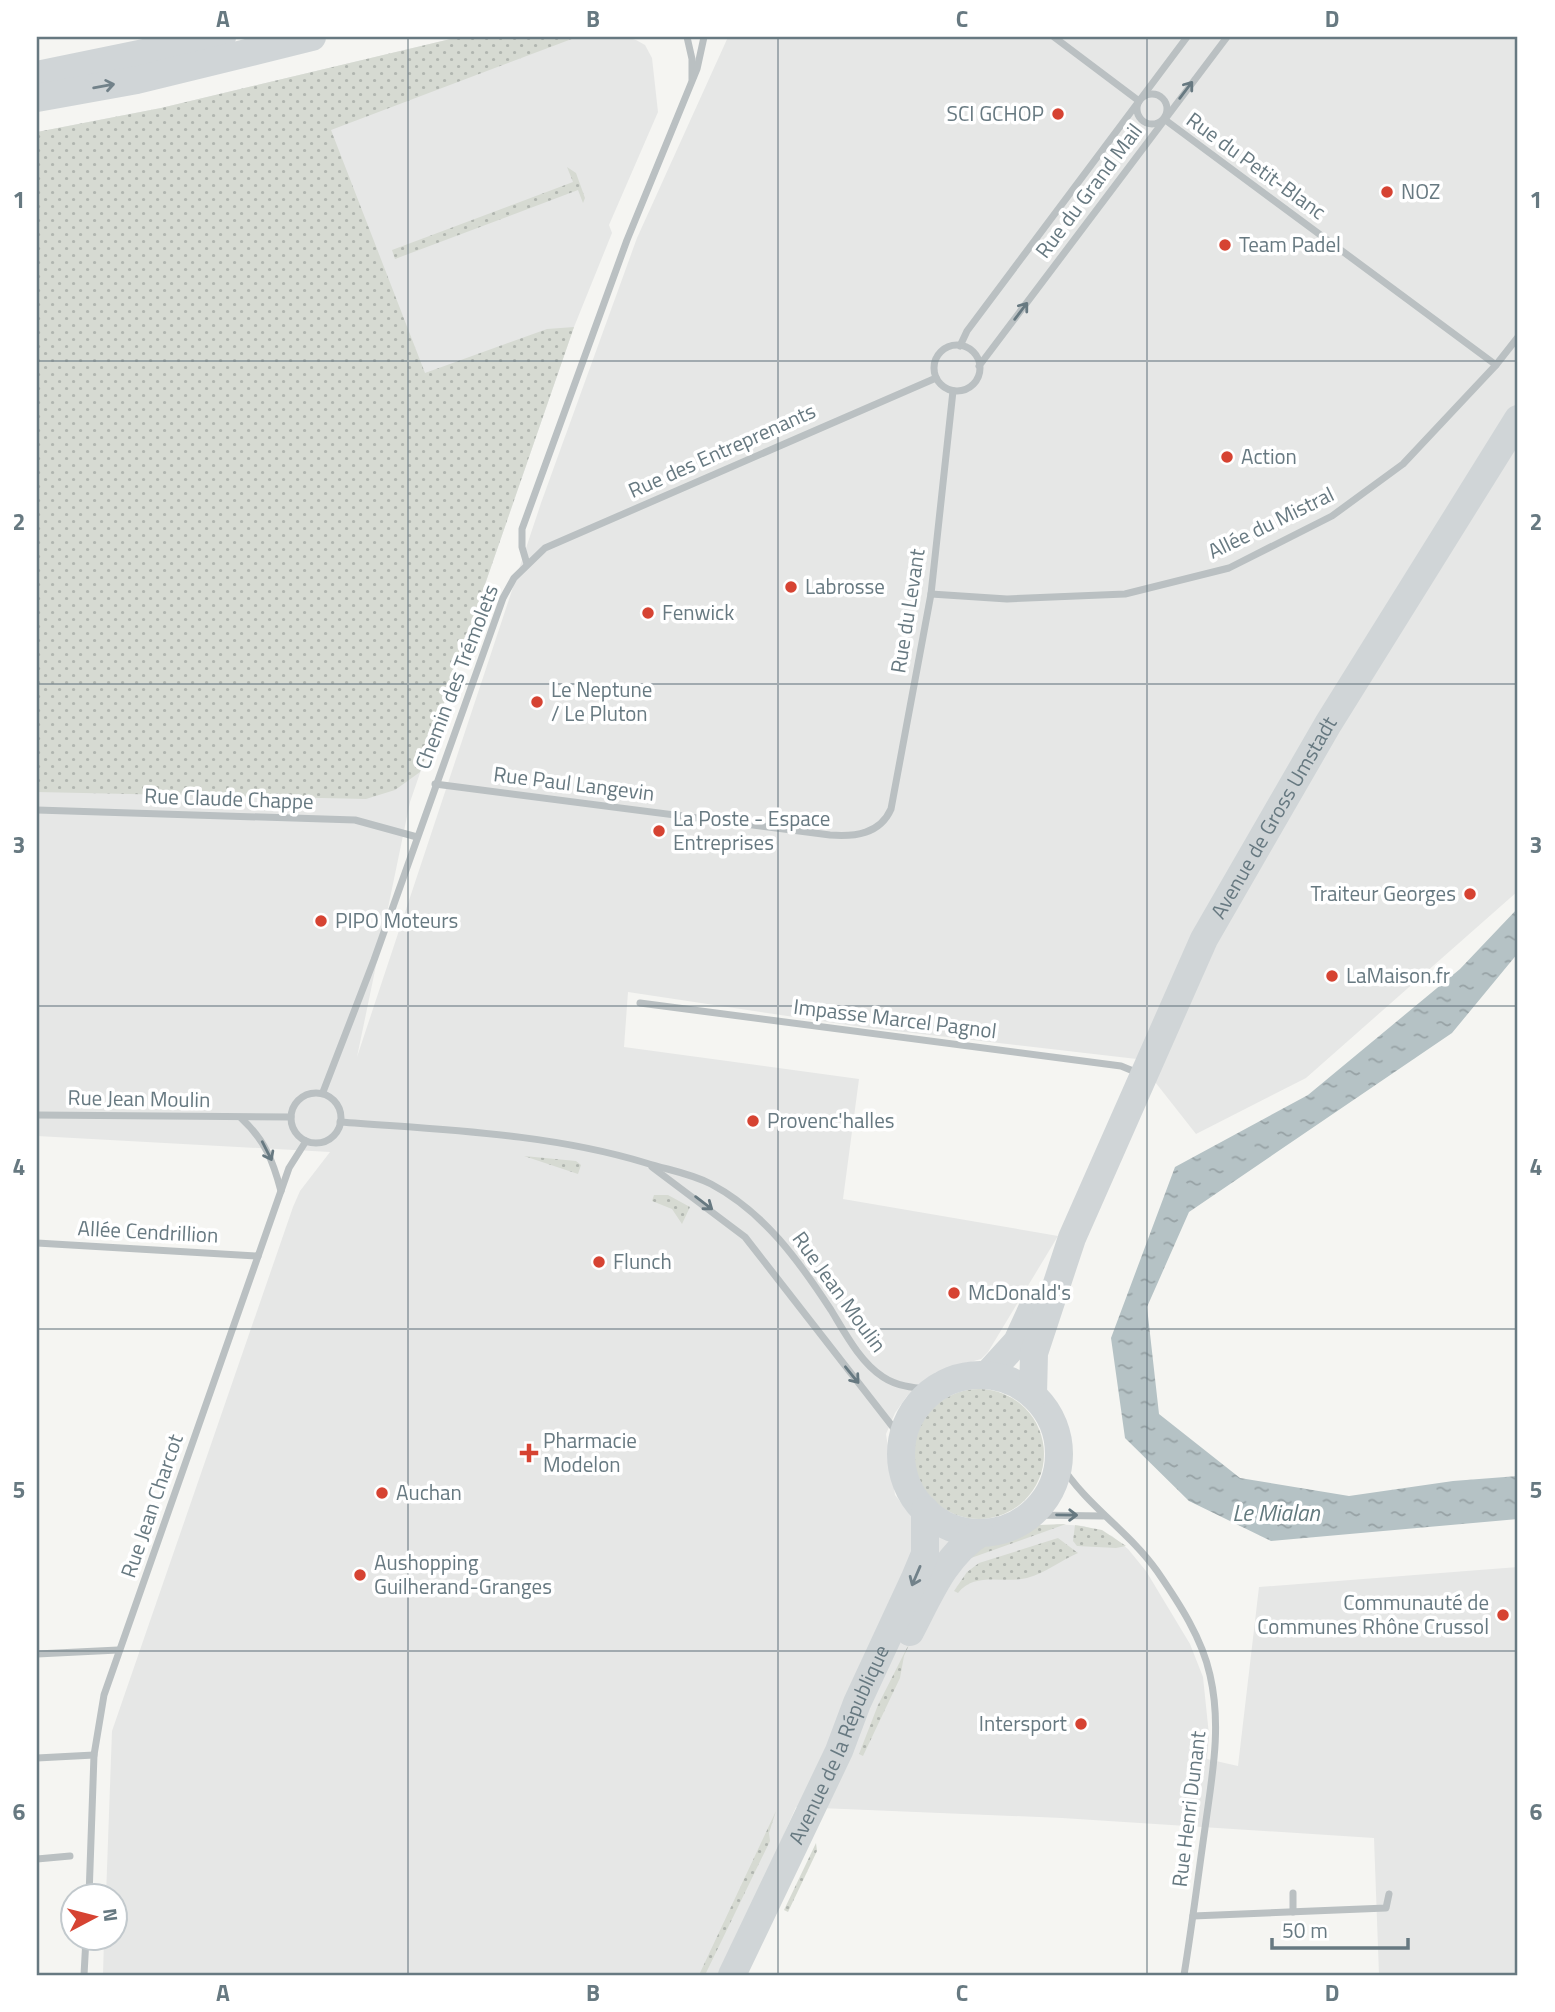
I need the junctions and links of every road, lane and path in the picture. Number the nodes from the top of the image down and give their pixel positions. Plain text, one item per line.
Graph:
1 (222, 37) edge
2 (312, 37) edge
3 (687, 37) edge
4 (704, 37) edge
5 (1055, 37) edge
6 (1186, 37) edge
7 (1227, 37) edge
8 (37, 75) edge
9 (692, 83) junction
10 (37, 98) edge
11 (1139, 101) junction
12 (1164, 119) junction
13 (1518, 337) edge
14 (960, 346) junction
15 (1496, 365) junction
16 (979, 366) junction
17 (936, 378) junction
18 (953, 391) junction
19 (1518, 419) edge
20 (527, 564) junction
21 (931, 594) junction
22 (435, 783) junction
23 (37, 810) edge
24 (874, 829) joint
25 (418, 837) junction
26 (640, 1003) dead end
27 (1145, 1075) junction
28 (323, 1092) junction
29 (37, 1115) edge
30 (291, 1116) junction
31 (241, 1117) junction
32 (341, 1122) junction
33 (306, 1141) junction
34 (648, 1164) junction
35 (281, 1191) junction
36 (1072, 1238) junction
37 (37, 1243) edge
38 (258, 1256) junction
39 (987, 1375) junction
40 (934, 1390) junction
41 (1033, 1395) junction
42 (903, 1440) junction
43 (1059, 1462) junction
44 (925, 1510) junction
45 (1031, 1515) junction
46 (1102, 1516) junction
47 (980, 1533) junction
48 (118, 1650) junction
49 (37, 1654) edge
50 (94, 1755) junction
51 (37, 1758) edge
52 (69, 1856) dead end
53 (37, 1859) edge
54 (89, 1882) edge
55 (1293, 1893) dead end
56 (1389, 1894) dead end
57 (1293, 1912) junction
58 (1193, 1916) junction
59 (85, 1952) edge
60 (84, 1975) edge
61 (732, 1975) edge
62 (746, 1975) edge
63 (1184, 1975) edge

1 - 8 main road
10 -> 2 main road
3 - 9 street
4 - 9 street
5 - 11 street
6 - 11 street, Rue du Grand Mail
12 -> 7 street, Rue du Grand Mail
9 - 20 street
11 - 12 street, Rue du Petit-Blanc
11 - 12 street, Rue du Petit-Blanc
11 - 14 street, Rue du Grand Mail
12 - 15 street, Rue du Petit-Blanc
16 -> 12 street, Rue du Grand Mail
13 - 15 street, Allée du Mistral
14 - 16 street
14 - 17 street
15 - 21 street, Allée du Mistral
16 - 18 street
17 - 18 street
17 - 20 street, Rue des Entreprenants
18 - 21 street, Rue du Levant
19 - 27 main road, Avenue de Gross Umstadt
20 - 22 street, Chemin des Trémolets
21 - 24 street, Rue du Levant
22 - 24 street, Rue Paul Langevin
22 - 25 street, Chemin des Trémolets
23 - 25 street, Rue Claude Chappe
25 - 28 street, Chemin des Trémolets
26 - 27 street, Impasse Marcel Pagnol
27 - 36 main road, Avenue de Gross Umstadt
28 - 30 street
28 - 32 street
29 - 31 street, Rue Jean Moulin
30 - 31 street, Rue Jean Moulin
30 - 33 street
31 -> 35 street, Rue Jean Moulin
32 - 33 street
32 - 34 street, Rue Jean Moulin
33 - 35 street, Rue Jean Charcot
34 - 40 street, Rue Jean Moulin
34 -> 42 street, Rue Jean Moulin
35 - 38 street, Rue Jean Charcot
36 - 39 main road, Avenue de Gross Umstadt
36 - 41 main road, Avenue de Gross Umstadt
37 - 38 street, Allée Cendrillion
38 - 48 street, Rue Jean Charcot
39 - 40 main road
39 - 41 main road
40 - 42 main road
41 - 43 main road
42 - 44 main road
43 - 45 main road
43 - 46 street, Rue Henri Dunant
44 - 47 main road
44 -> 61 main road, Avenue de la République
45 -> 46 street
45 - 47 main road
46 - 58 street, Rue Henri Dunant
47 - 62 main road, Avenue de la République
48 - 49 street
48 - 50 street, Rue Jean Charcot
50 - 51 street
50 - 54 street, Rue Jean Charcot
52 - 53 street
55 - 57 street
56 - 57 street
57 - 58 street
58 - 63 street, Rue Henri Dunant
59 - 60 street

